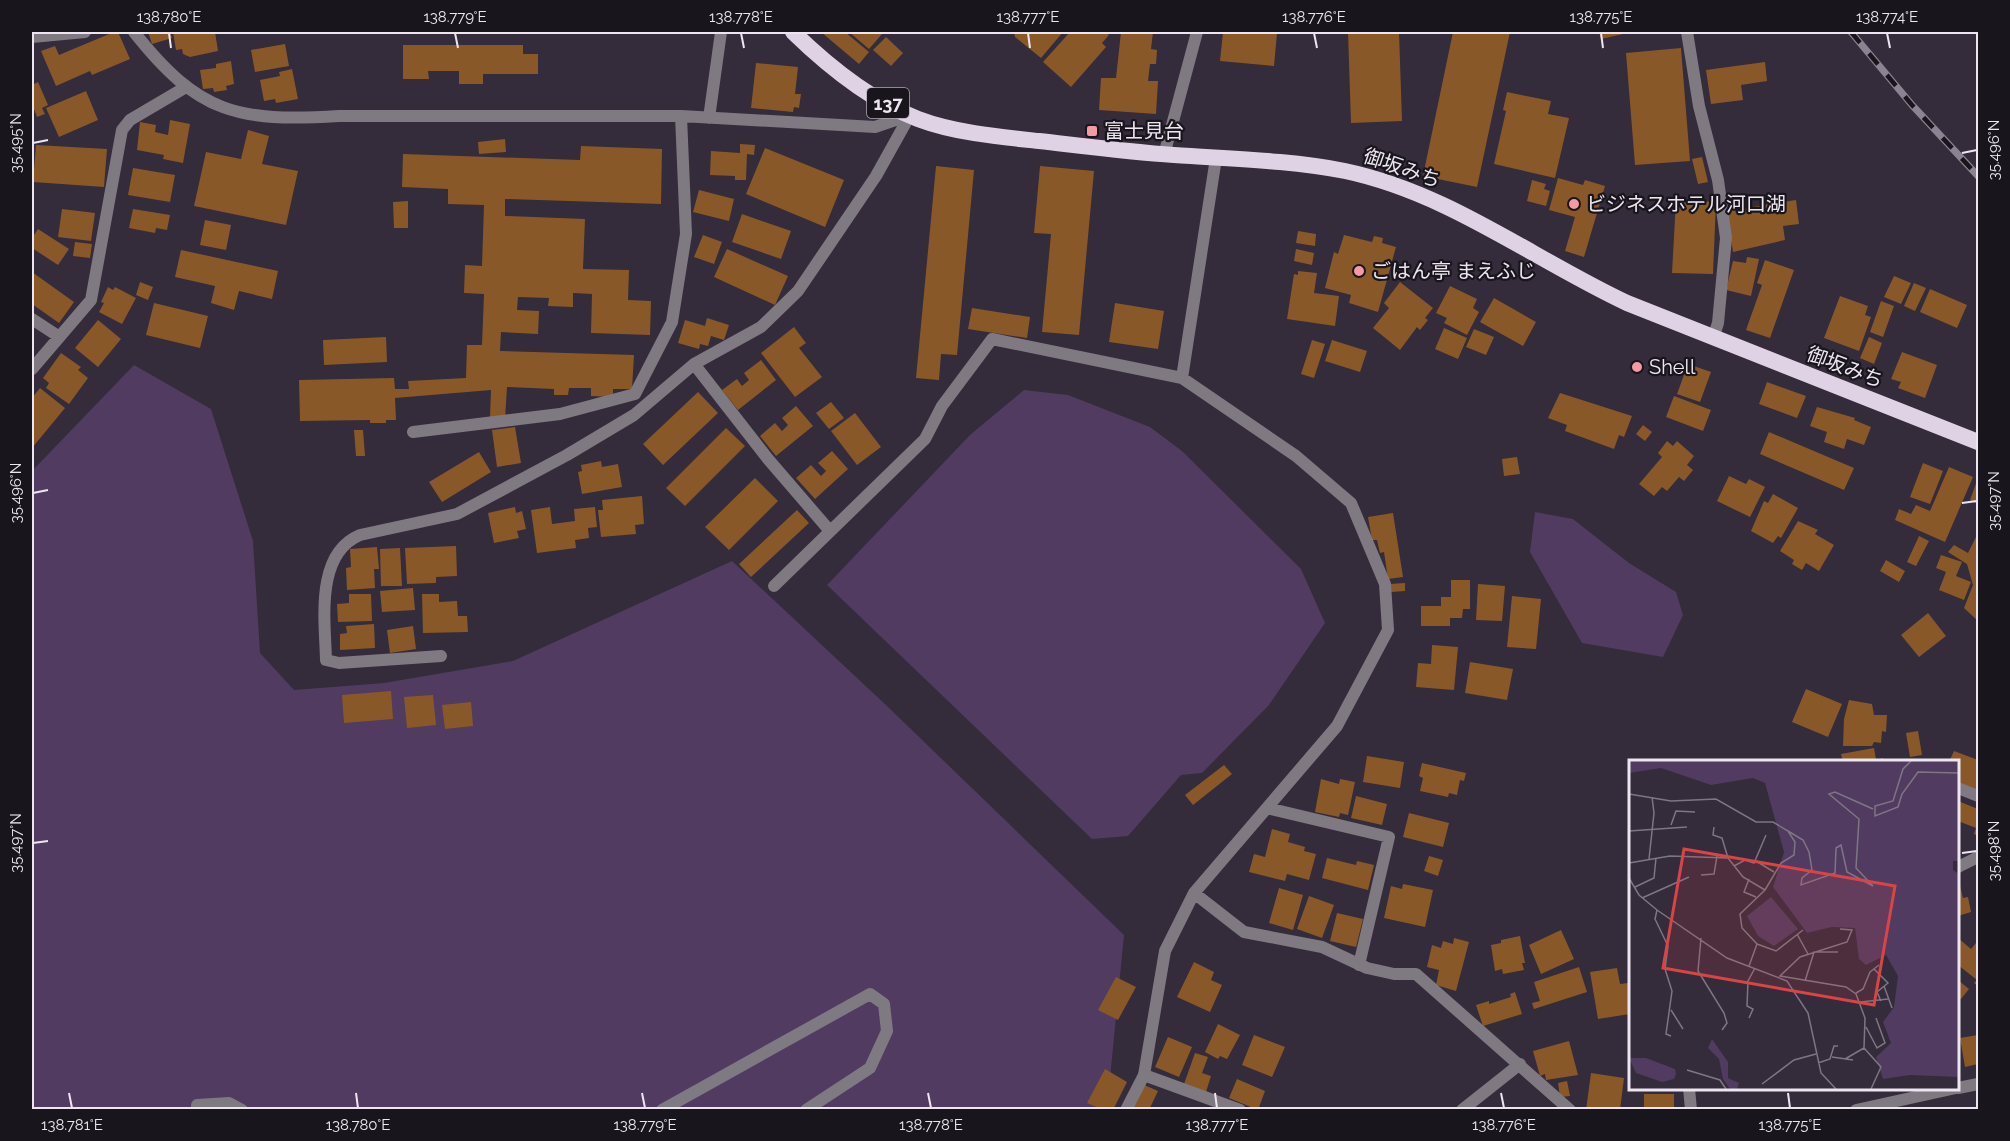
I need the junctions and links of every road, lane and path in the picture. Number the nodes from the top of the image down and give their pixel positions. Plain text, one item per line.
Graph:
1 (86, 32) edge
2 (134, 32) edge
3 (721, 32) edge
4 (793, 32) edge
5 (1197, 32) edge
6 (1687, 32) edge
7 (32, 37) edge
8 (186, 87) junction
9 (910, 115) junction
10 (681, 116) junction
11 (709, 118) junction
12 (1164, 155) junction
13 (1216, 158) junction
14 (32, 319) edge
15 (58, 336) junction
16 (1713, 338) junction
17 (694, 364) junction
18 (32, 369) edge
19 (1182, 378) junction
20 (413, 432) dead end
21 (1978, 442) edge
22 (830, 531) junction
23 (774, 586) dead end
24 (441, 656) dead end
25 (1959, 789) edge
26 (1978, 796) edge
27 (1266, 808) junction
28 (1978, 857) edge
29 (1959, 866) edge
30 (1194, 893) junction
31 (1359, 964) junction
32 (1520, 1064) junction
33 (1144, 1075) junction
34 (1978, 1084) edge
35 (1959, 1088) edge
36 (1689, 1090) edge
37 (1948, 1090) edge
38 (1208, 1098) junction
39 (197, 1110) edge
40 (242, 1110) edge
41 (662, 1110) edge
42 (806, 1110) edge
43 (1126, 1110) edge
44 (1201, 1110) edge
45 (1240, 1110) edge
46 (1462, 1110) edge
47 (1570, 1110) edge
48 (1691, 1110) edge
49 (1856, 1110) edge

1 - 7 street
2 - 8 street
3 - 11 street
4 - 9 highway, 御坂みち / 137
5 - 12 street
6 - 16 street
8 - 10 street
8 - 15 street
9 - 11 street
9 - 12 highway, 御坂みち / 137
9 - 17 street
10 - 11 street
10 - 20 street
12 - 13 highway, 御坂みち / 137
13 - 16 highway, 御坂みち / 137
13 - 19 street
14 - 15 street
15 - 18 street
16 - 21 highway, 御坂みち / 137
17 - 22 street
17 - 24 street
19 - 22 street
19 - 27 street
22 - 23 street
25 - 26 street
27 - 30 street
27 - 31 street
28 - 29 street
30 - 31 street
30 - 33 street
31 - 32 street
32 - 46 street
32 - 47 street
33 - 38 street
33 - 43 street
34 - 35 street
36 - 48 street
37 - 49 street
38 - 44 street
38 - 45 street
39 - 40 street
41 - 42 street

